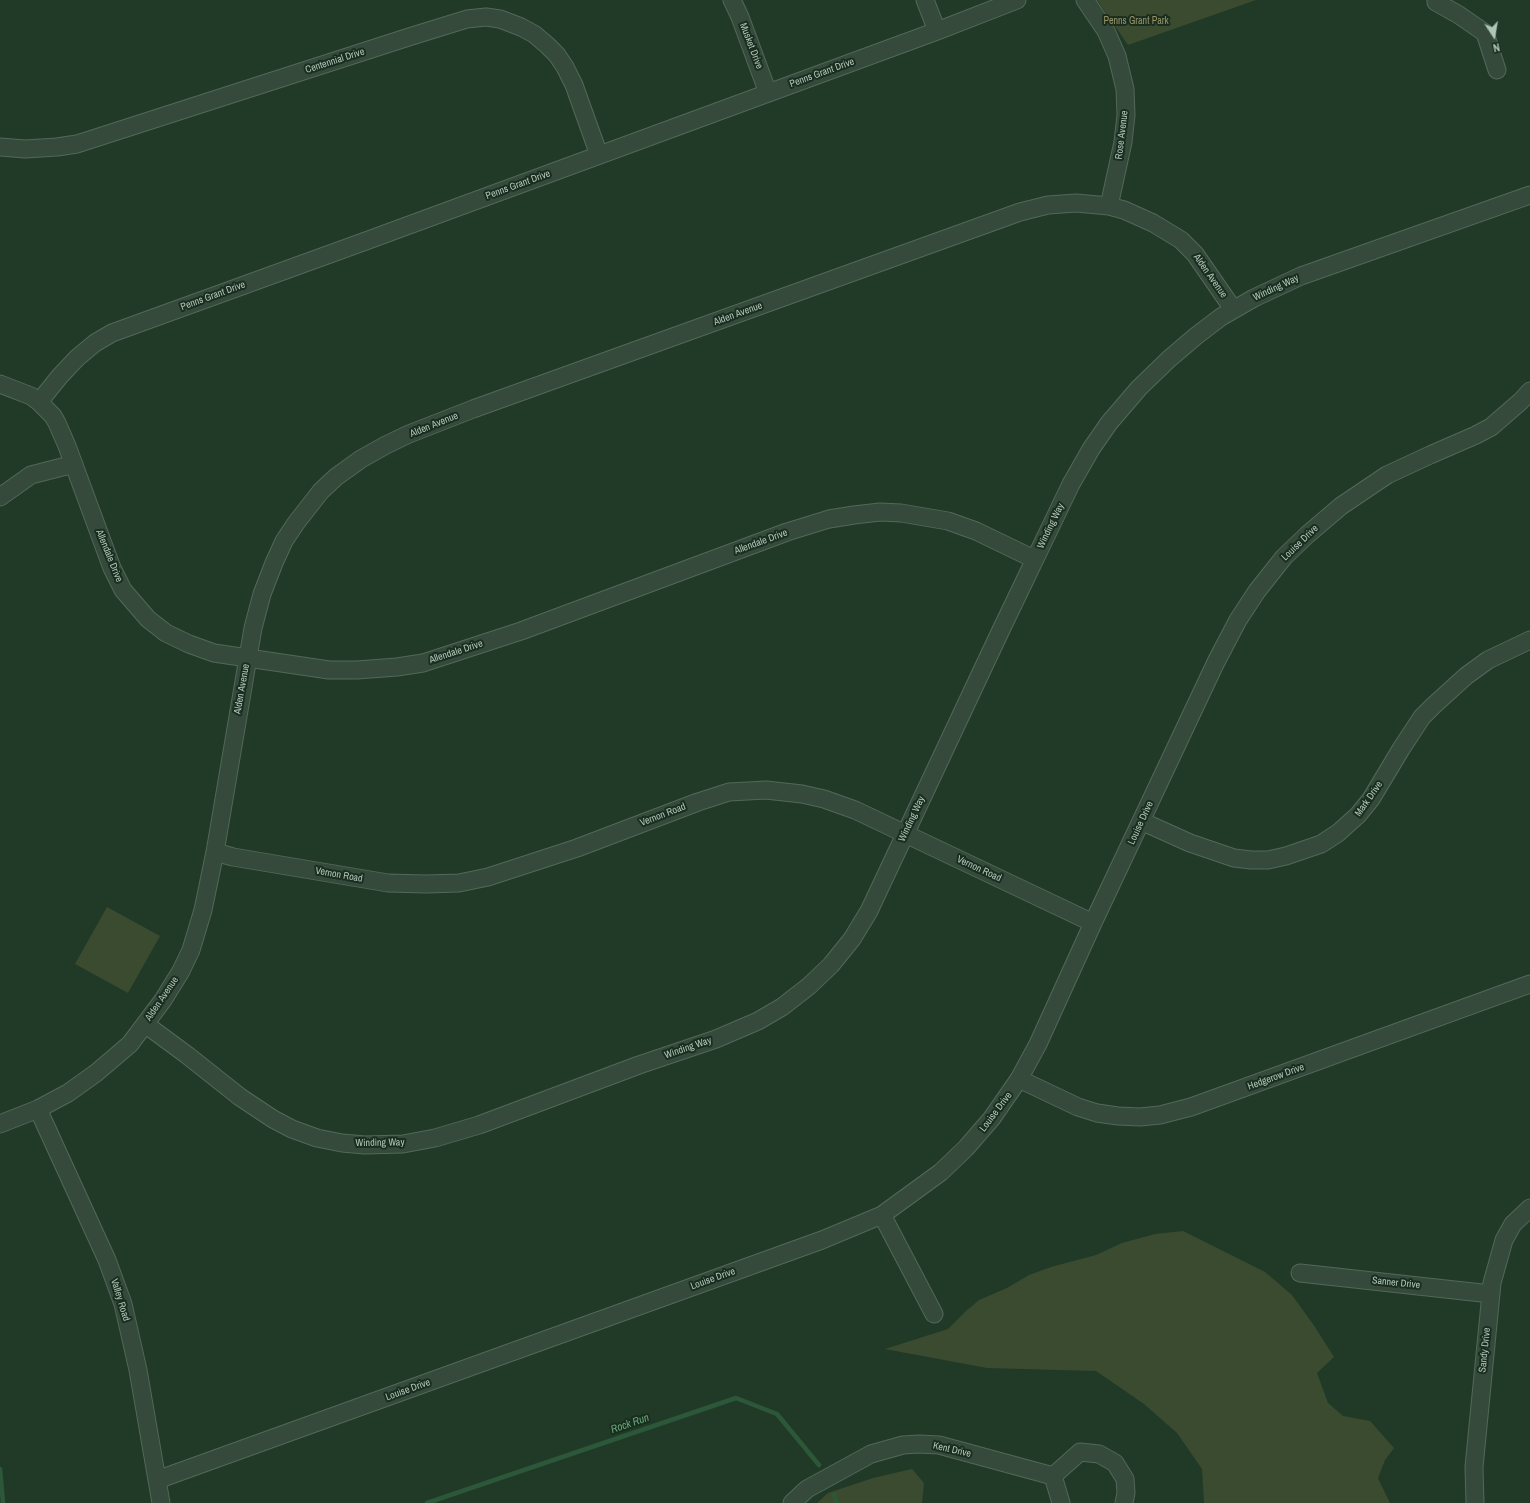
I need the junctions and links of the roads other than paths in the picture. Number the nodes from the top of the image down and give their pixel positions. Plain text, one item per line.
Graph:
1 (732, 0) edge
2 (925, 0) edge
3 (1017, 0) edge
4 (1085, 0) edge
5 (1436, 0) edge
6 (937, 31) junction
7 (1497, 70) dead end
8 (768, 93) junction
9 (0, 147) edge
10 (598, 155) junction
11 (1530, 194) edge
12 (1109, 206) junction
13 (1233, 310) junction
14 (0, 384) edge
15 (1530, 391) edge
16 (39, 402) junction
17 (74, 464) junction
18 (0, 497) edge
19 (1034, 559) junction
20 (1530, 640) edge
21 (247, 658) junction
22 (1141, 821) junction
23 (905, 834) junction
24 (215, 852) junction
25 (1093, 923) junction
26 (1530, 984) edge
27 (145, 1024) junction
28 (1019, 1079) junction
29 (38, 1109) junction
30 (0, 1124) edge
31 (1530, 1208) edge
32 (882, 1215) junction
33 (1300, 1273) dead end
34 (1491, 1294) junction
35 (934, 1314) dead end
36 (1053, 1476) junction
37 (157, 1480) junction
38 (161, 1503) edge
39 (792, 1503) edge
40 (1061, 1503) edge
41 (1124, 1503) edge
42 (1475, 1503) edge

1 - 8 street, Musket Drive
2 - 6 street
3 - 6 street, Penns Grant Drive
4 - 12 street, Rose Avenue
5 - 7 street
6 - 8 street, Penns Grant Drive
8 - 10 street, Penns Grant Drive
9 - 10 street, Centennial Drive
10 - 16 street, Penns Grant Drive
11 - 13 street, Winding Way
12 - 13 street, Alden Avenue
12 - 21 street, Alden Avenue
13 - 19 street, Winding Way
14 - 16 street, Allendale Drive
15 - 22 street, Louise Drive
16 - 17 street, Allendale Drive
17 - 18 street
17 - 21 street, Allendale Drive
19 - 21 street, Allendale Drive
19 - 23 street, Winding Way
20 - 22 street, Mark Drive
21 - 24 street, Alden Avenue
22 - 25 street, Louise Drive
23 - 24 street, Vernon Road
23 - 25 street, Vernon Road
23 - 27 street, Winding Way
24 - 27 street, Alden Avenue
25 - 28 street, Louise Drive
26 - 28 street, Hedgerow Drive
27 - 29 street, Alden Avenue
28 - 32 street, Louise Drive
29 - 30 street, Alden Avenue
29 - 37 street, Valley Road
31 - 34 street, Sandy Drive
32 - 35 street
32 - 37 street, Louise Drive
33 - 34 street, Sanner Drive
34 - 42 street, Sandy Drive
36 - 39 street, Kent Drive
36 - 40 street
36 - 41 street
37 - 38 street, Valley Road

